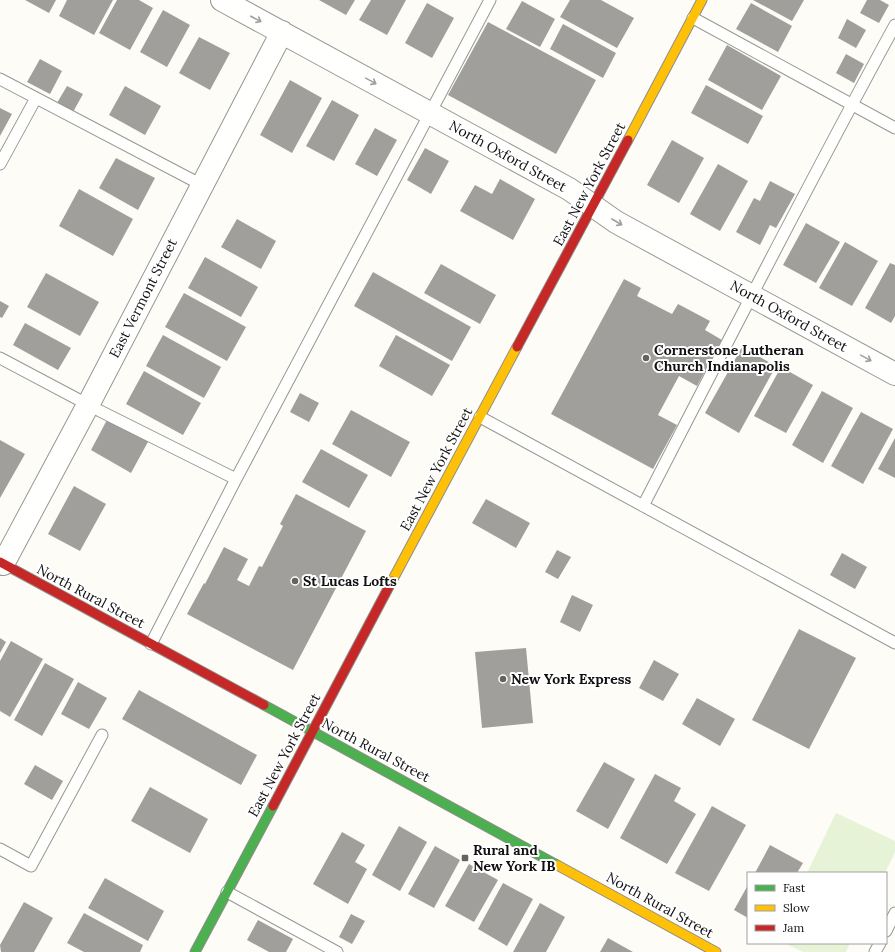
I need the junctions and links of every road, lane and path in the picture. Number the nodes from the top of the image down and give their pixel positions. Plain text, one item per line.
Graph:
1 (222, 0) edge
2 (490, 0) edge
3 (702, 0) edge
4 (693, 18) junction
5 (895, 25) edge
6 (282, 32) junction
7 (0, 79) edge
8 (36, 98) junction
9 (852, 104) junction
10 (429, 113) junction
11 (895, 128) edge
12 (0, 164) edge
13 (202, 185) junction
14 (593, 206) junction
15 (752, 296) junction
16 (0, 358) edge
17 (895, 374) edge
18 (88, 405) junction
19 (480, 417) junction
20 (236, 479) junction
21 (644, 506) junction
22 (2, 563) edge
23 (895, 643) edge
24 (151, 644) junction
25 (312, 731) junction
26 (102, 735) dead end
27 (0, 849) edge
28 (227, 892) junction
29 (895, 913) edge
30 (887, 928) edge
31 (195, 952) edge
32 (337, 952) edge
33 (716, 952) edge

1 -> 6 street, North Oxford Street
2 - 10 lane
3 - 4 main road, East New York Street
4 - 9 lane
4 - 14 main road, East New York Street
5 - 9 lane
6 -> 10 street, North Oxford Street
6 - 13 street, East Vermont Street
7 - 8 lane
8 - 12 lane
8 - 13 lane
9 - 11 lane
9 - 15 lane
10 - 14 street, North Oxford Street
10 - 20 lane
13 - 18 street, East Vermont Street
14 -> 15 street, North Oxford Street
14 - 19 main road, East New York Street
15 -> 17 street, North Oxford Street
15 - 21 lane
16 - 18 lane
18 - 20 lane
18 - 22 street, East Vermont Street
19 - 21 lane
19 - 25 main road, East New York Street
20 - 24 lane
21 - 23 lane
22 - 24 main road, North Rural Street
24 - 25 main road, North Rural Street
25 - 28 main road, East New York Street
25 - 33 main road, North Rural Street
26 - 27 lane
28 - 31 main road, East New York Street
28 - 32 lane
29 - 30 lane

